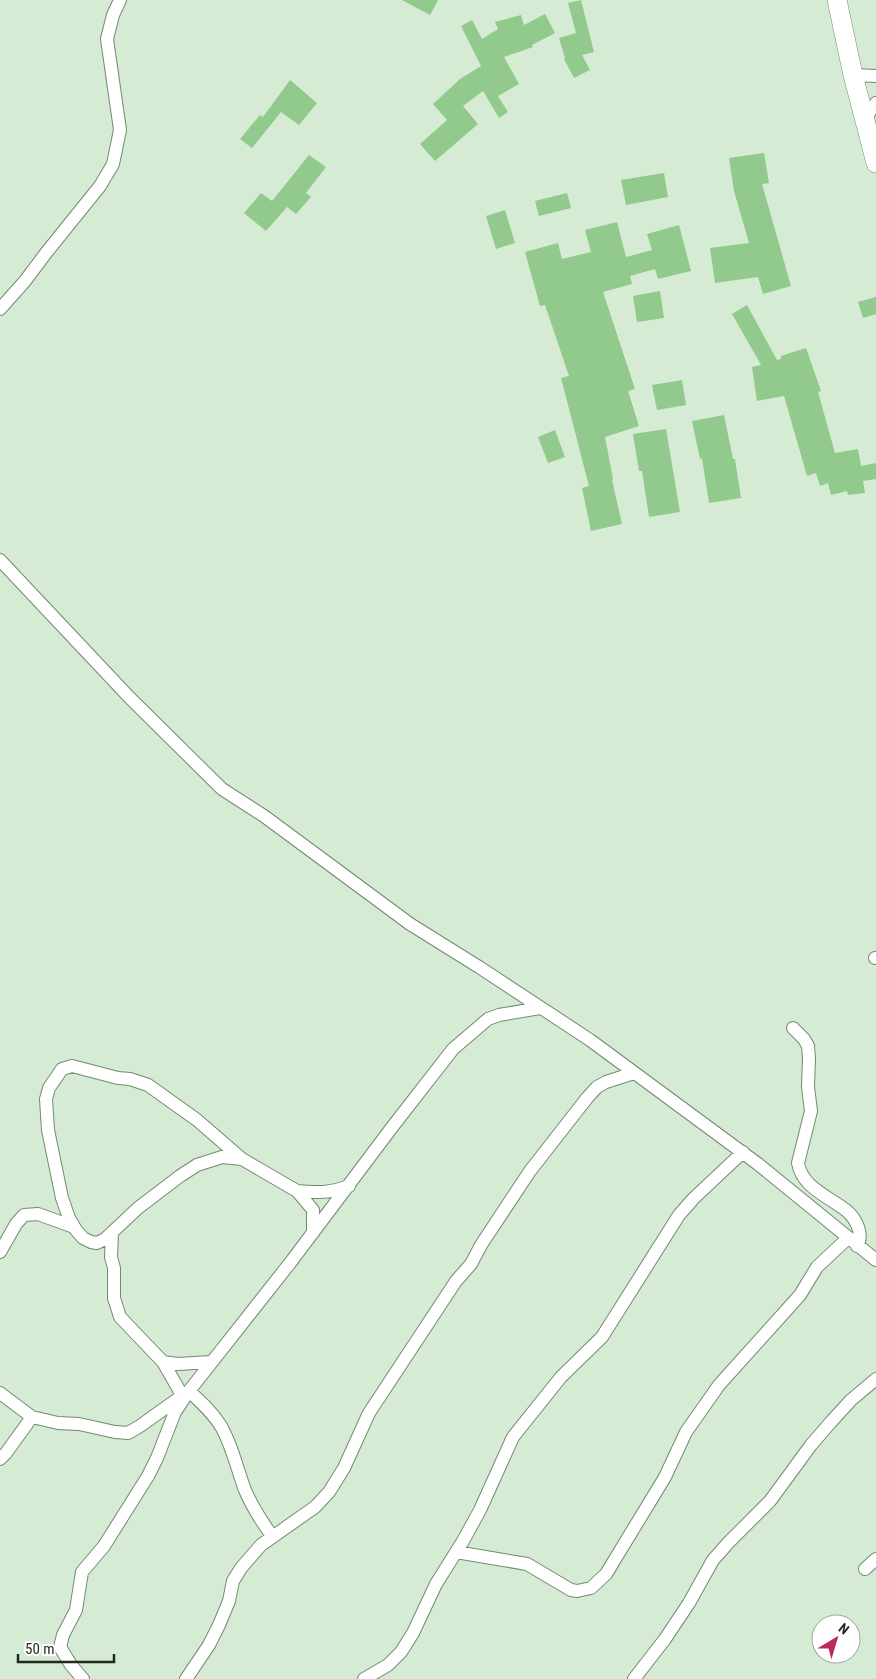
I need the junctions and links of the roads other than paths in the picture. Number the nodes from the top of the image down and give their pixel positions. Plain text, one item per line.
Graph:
1 (120, 0) edge
2 (837, 0) edge
3 (853, 75) junction
4 (876, 76) edge
5 (871, 111) edge
6 (876, 163) edge
7 (0, 309) edge
8 (0, 560) edge
9 (540, 1008) junction
10 (793, 1028) dead end
11 (634, 1073) junction
12 (743, 1152) junction
13 (242, 1159) junction
14 (349, 1186) junction
15 (298, 1191) junction
16 (74, 1226) junction
17 (112, 1233) junction
18 (313, 1233) junction
19 (853, 1242) junction
20 (97, 1243) junction
21 (0, 1252) edge
22 (111, 1257) junction
23 (876, 1260) edge
24 (163, 1362) junction
25 (212, 1362) junction
26 (876, 1379) edge
27 (0, 1393) edge
28 (186, 1393) junction
29 (32, 1417) junction
30 (0, 1459) edge
31 (263, 1524) junction
32 (272, 1536) junction
33 (260, 1545) junction
34 (456, 1552) junction
35 (876, 1559) edge
36 (865, 1569) dead end
37 (83, 1679) edge
38 (186, 1679) edge
39 (364, 1679) edge
40 (634, 1679) edge

1 - 7 street
2 - 3 main road
3 - 4 street
3 - 5 main road
5 - 6 main road
8 - 9 street
9 - 11 street
9 - 14 street
10 - 19 street
11 - 12 street
11 - 32 street
12 - 19 street
12 - 34 street
13 - 15 street
13 - 16 street
13 - 17 street
14 - 15 street
14 - 18 street
15 - 18 street
16 - 20 street
16 - 21 street
17 - 20 street
17 - 22 street
18 - 25 street
19 - 23 street
19 - 34 street
20 - 22 street
22 - 24 street
24 - 25 street
24 - 28 street
25 - 28 street
26 - 40 street
27 - 29 street
28 - 29 street
28 - 31 street
28 - 37 street
29 - 30 street
31 - 32 street
31 - 33 street
32 - 33 street
33 - 38 street
34 - 39 street
35 - 36 street

